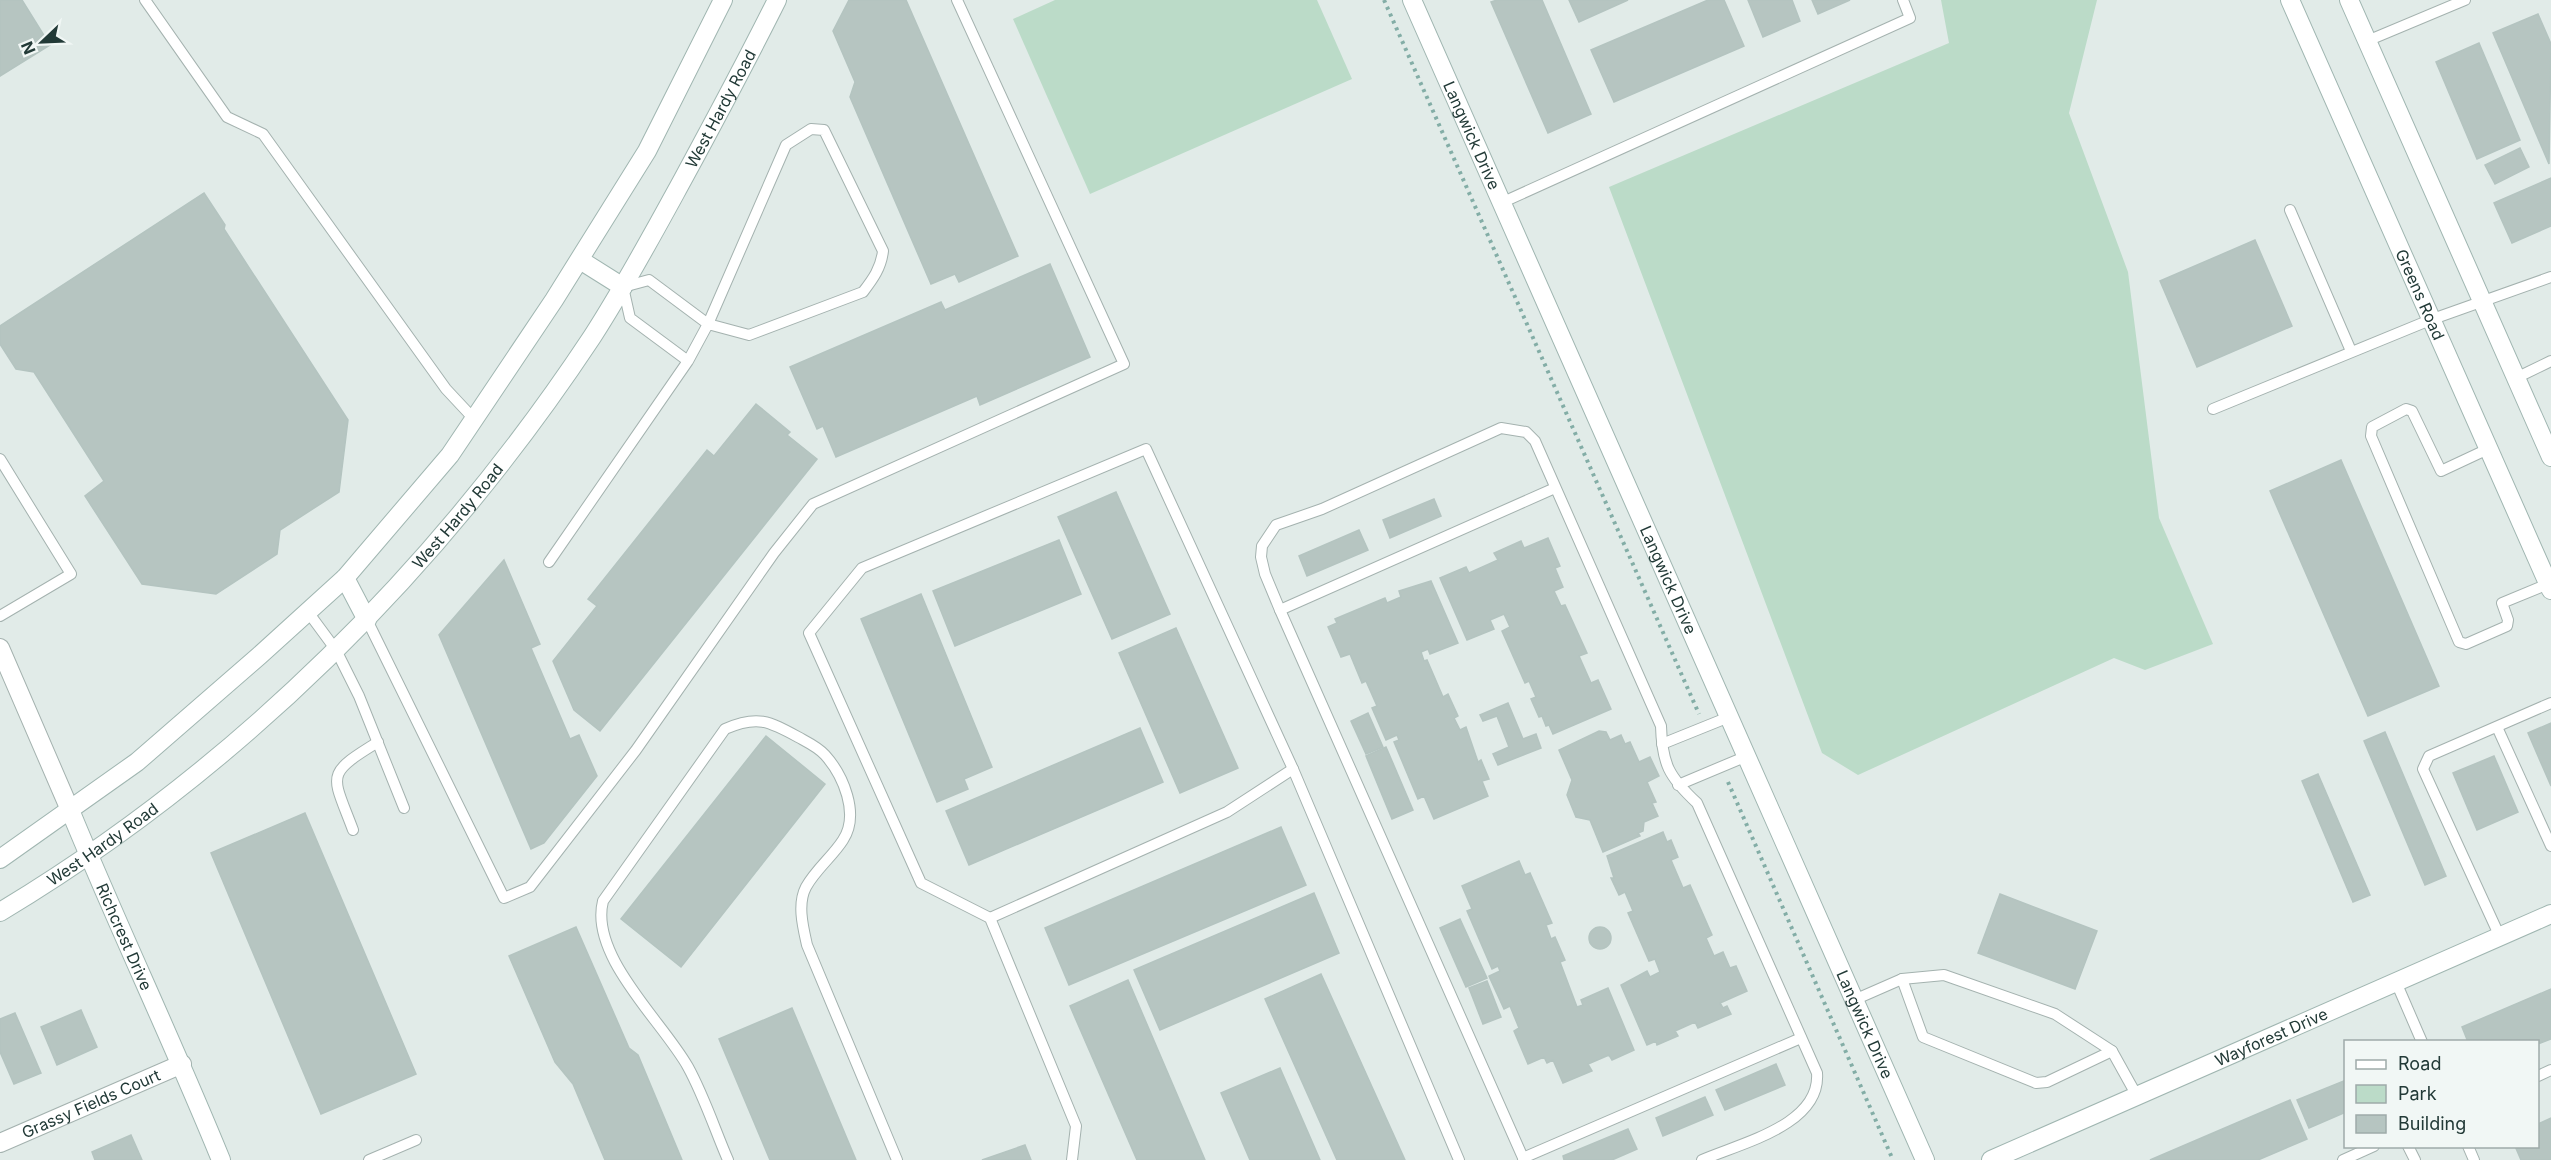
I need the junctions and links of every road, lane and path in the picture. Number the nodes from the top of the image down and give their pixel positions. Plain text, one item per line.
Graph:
1 (145, 0) edge
2 (723, 0) edge
3 (777, 0) edge
4 (957, 0) edge
5 (1384, 0) edge
6 (1412, 0) edge
7 (1903, 0) edge
8 (2290, 0) edge
9 (2349, 0) edge
10 (2465, 0) edge
11 (2367, 41) junction
12 (1501, 203) junction
13 (2290, 210) dead end
14 (580, 260) junction
15 (2551, 277) edge
16 (623, 287) junction
17 (2482, 300) junction
18 (2430, 320) junction
19 (708, 324) junction
20 (2351, 351) junction
21 (2551, 361) edge
22 (688, 362) junction
23 (2516, 378) junction
24 (2213, 409) dead end
25 (474, 418) junction
26 (2488, 448) junction
27 (2551, 457) edge
28 (0, 459) edge
29 (1555, 488) junction
30 (549, 562) dead end
31 (345, 578) junction
32 (2550, 587) edge
33 (1280, 610) junction
34 (308, 612) junction
35 (0, 616) edge
36 (367, 620) junction
37 (0, 648) edge
38 (336, 650) junction
39 (2551, 703) edge
40 (1729, 717) junction
41 (1705, 726) junction
42 (2497, 727) junction
43 (378, 742) junction
44 (1662, 744) junction
45 (1747, 756) junction
46 (1721, 766) junction
47 (1293, 769) junction
48 (1678, 785) junction
49 (404, 808) dead end
50 (70, 810) junction
51 (353, 830) dead end
52 (2551, 846) edge
53 (89, 855) junction
54 (0, 859) edge
55 (0, 912) edge
56 (2551, 914) edge
57 (990, 918) junction
58 (2500, 937) junction
59 (1902, 979) junction
60 (2396, 982) junction
61 (1854, 1000) junction
62 (1801, 1038) junction
63 (2422, 1040) edge
64 (2112, 1051) junction
65 (182, 1064) junction
66 (2136, 1096) junction
67 (416, 1140) dead end
68 (0, 1143) edge
69 (2370, 1148) edge
70 (1523, 1159) edge
71 (221, 1160) edge
72 (369, 1160) edge
73 (728, 1160) edge
74 (897, 1160) edge
75 (1072, 1160) edge
76 (1458, 1160) edge
77 (1702, 1160) edge
78 (1893, 1160) edge
79 (1925, 1160) edge
80 (1991, 1160) edge
81 (2343, 1160) edge

1 - 25 lane
2 - 14 street
3 - 16 street, West Hardy Road
4 - 36 lane
5 - 41 path
6 - 12 street, Langwick Drive
7 - 12 lane
8 - 18 street, Greens Road
9 - 11 street
10 - 11 lane
11 - 17 street
12 - 40 street, Langwick Drive
13 - 20 lane
14 - 16 street
14 - 25 street
15 - 17 lane
16 - 19 lane
16 - 22 lane
16 - 36 street, West Hardy Road
17 - 18 lane
17 - 23 street
18 - 20 lane
18 - 26 street, Greens Road
19 - 19 lane
19 - 22 lane
20 - 24 lane
21 - 23 lane
22 - 30 lane
23 - 27 street
25 - 31 street
26 - 32 street, Greens Road
26 - 32 lane
28 - 35 lane
29 - 33 lane
29 - 33 lane
29 - 44 lane
31 - 34 street
31 - 36 street
33 - 70 lane
34 - 38 lane
34 - 50 street
36 - 38 street, West Hardy Road
37 - 50 street, Richcrest Drive
38 - 43 lane
38 - 53 street, West Hardy Road
39 - 42 lane
40 - 41 lane
40 - 45 street, Langwick Drive
41 - 44 lane
42 - 52 lane
42 - 58 lane
43 - 49 lane
43 - 51 lane
44 - 48 lane
45 - 46 lane
45 - 61 street, Langwick Drive
46 - 48 lane
46 - 78 path
47 - 57 lane
47 - 57 lane
47 - 76 lane
48 - 62 lane
50 - 53 street, Richcrest Drive
50 - 54 street
53 - 55 street, West Hardy Road
53 - 65 street, Richcrest Drive
56 - 58 street, Wayforest Drive
57 - 75 lane
58 - 60 street, Wayforest Drive
59 - 61 lane
59 - 64 lane
59 - 64 lane
60 - 63 lane
60 - 66 street, Wayforest Drive
61 - 79 street, Langwick Drive
62 - 70 lane
62 - 77 lane
64 - 66 lane
65 - 68 street, Grassy Fields Court
65 - 71 street, Richcrest Drive
66 - 80 street, Wayforest Drive
67 - 72 lane
69 - 81 lane
73 - 74 lane

